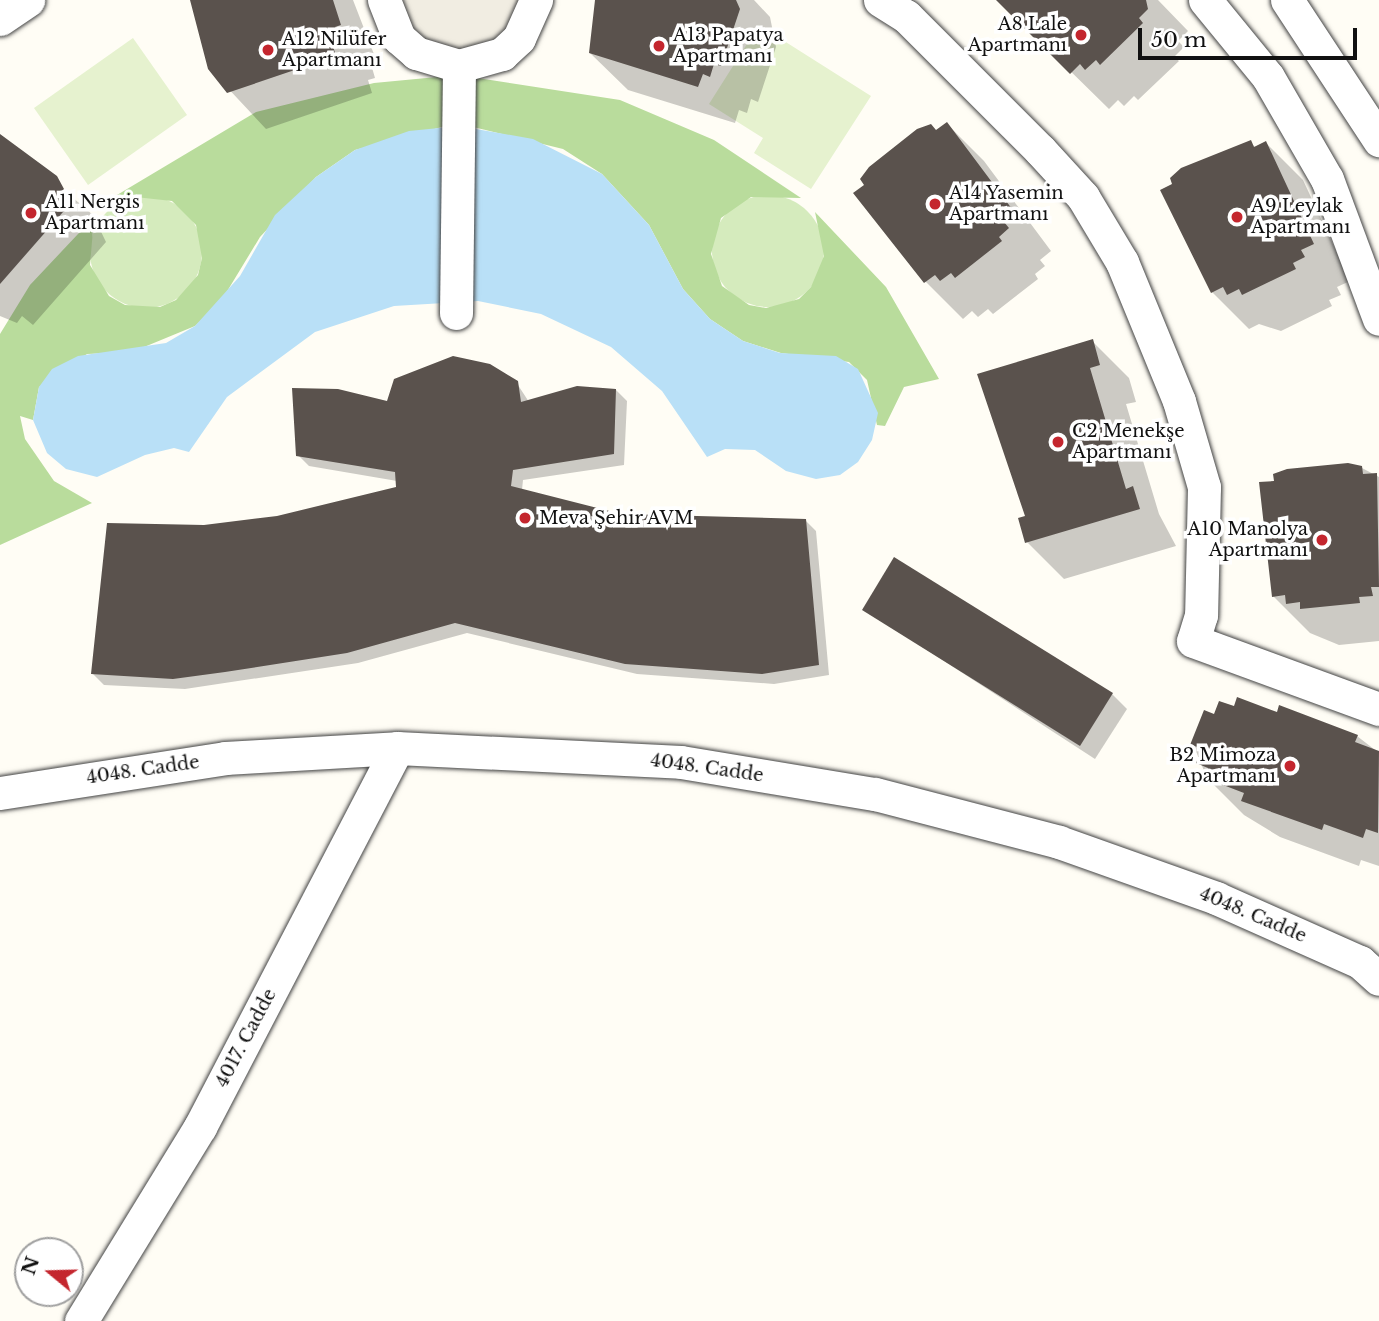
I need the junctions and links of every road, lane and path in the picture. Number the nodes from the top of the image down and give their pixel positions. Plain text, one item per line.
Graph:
1 (27, 0) edge
2 (384, 0) edge
3 (536, 0) edge
4 (880, 0) edge
5 (1205, 0) edge
6 (1287, 0) edge
7 (0, 19) edge
8 (459, 66) junction
9 (1379, 140) edge
10 (455, 309) dead end
11 (1379, 319) edge
12 (1379, 709) edge
13 (397, 748) junction
14 (0, 793) edge
15 (1379, 979) edge
16 (81, 1321) edge

1 - 7 street
2 - 8 street
3 - 8 street
4 - 12 street
5 - 11 street
6 - 9 street
8 - 10 street
13 - 14 street, 4048. Cadde
13 - 15 street, 4048. Cadde
13 - 16 street, 4017. Cadde

